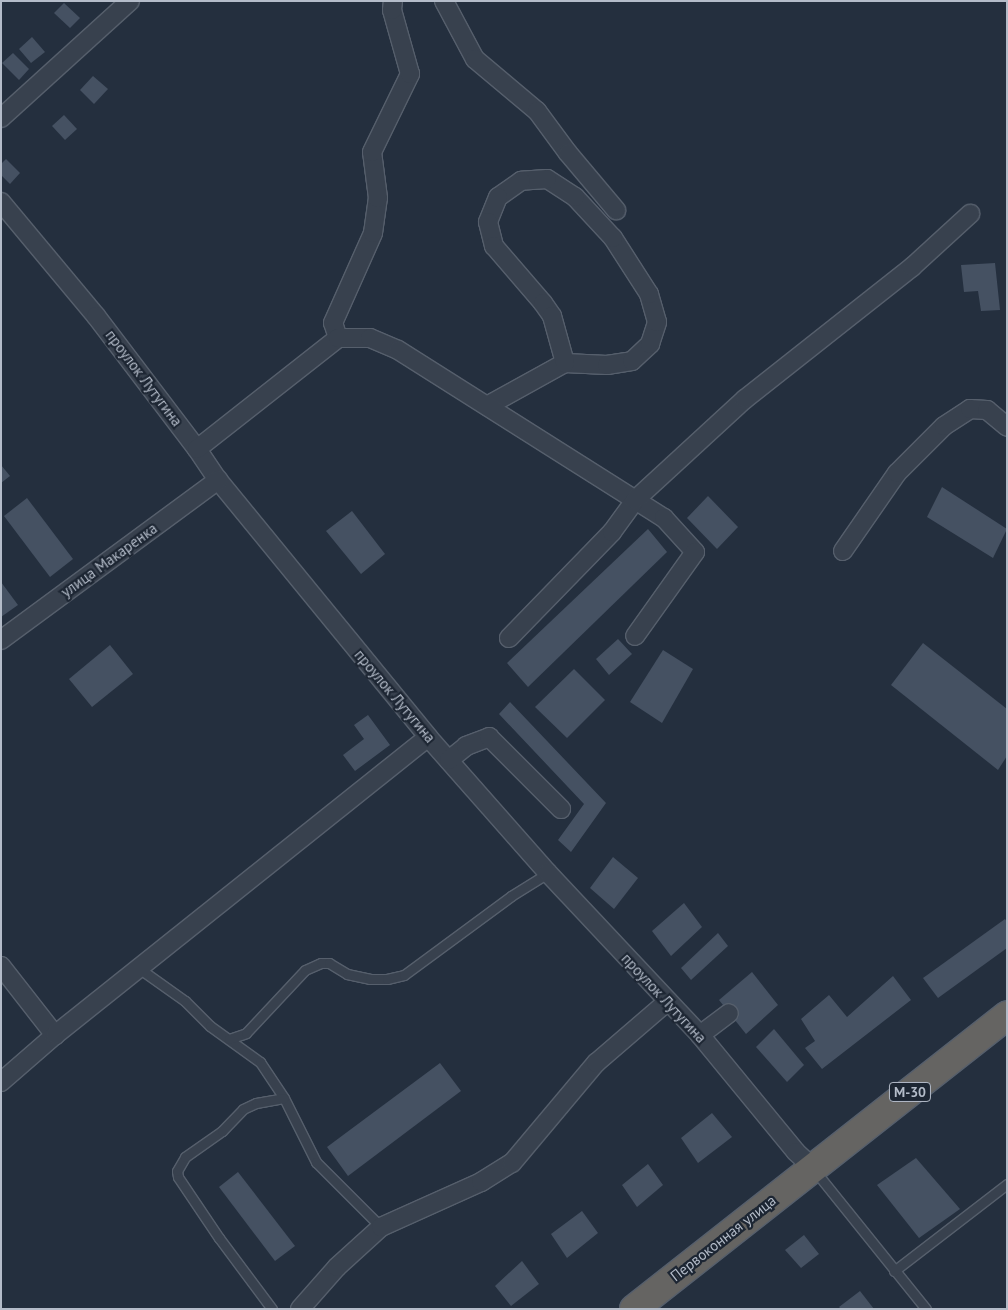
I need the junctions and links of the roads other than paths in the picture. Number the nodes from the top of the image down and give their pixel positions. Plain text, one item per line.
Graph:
1 (130, 1) edge
2 (393, 1) edge
3 (444, 1) edge
4 (1, 118) edge
5 (1, 202) edge
6 (616, 210) dead end
7 (970, 214) dead end
8 (338, 338) junction
9 (565, 363) junction
10 (487, 406) junction
11 (1007, 427) edge
12 (197, 449) junction
13 (218, 480) junction
14 (636, 500) junction
15 (843, 551) dead end
16 (635, 636) dead end
17 (510, 638) dead end
18 (1, 640) edge
19 (428, 737) junction
20 (449, 760) junction
21 (561, 809) dead end
22 (548, 873) junction
23 (1, 966) edge
24 (140, 969) junction
25 (668, 1001) junction
26 (729, 1013) dead end
27 (1007, 1015) edge
28 (55, 1035) junction
29 (700, 1035) junction
30 (229, 1039) junction
31 (1, 1082) edge
32 (284, 1098) junction
33 (813, 1168) junction
34 (1007, 1184) edge
35 (380, 1227) junction
36 (894, 1271) junction
37 (272, 1309) edge
38 (300, 1309) edge
39 (634, 1309) edge
40 (926, 1309) edge

1 - 4 street
2 - 8 street
3 - 6 street
5 - 12 street, проулок Лутугина
7 - 14 street
8 - 10 street
8 - 12 street
9 - 9 street
9 - 10 street
10 - 14 street
11 - 15 street
12 - 13 street, проулок Лутугина
13 - 18 street, улица Макаренка
13 - 19 street, проулок Лутугина
14 - 16 street
14 - 17 street
19 - 20 street, проулок Лутугина
19 - 24 street
20 - 21 street
20 - 22 street, проулок Лутугина
22 - 25 street, проулок Лутугина
22 - 30 lane
23 - 28 street
24 - 28 street
24 - 30 lane
25 - 29 street, проулок Лутугина
25 - 35 street
26 - 29 street
27 - 33 highway, М-30
28 - 31 street
29 - 33 street, проулок Лутугина
30 - 32 lane
32 - 35 lane
32 - 37 lane
33 - 36 lane
33 - 39 highway, Первоконная улица / М-30
34 - 36 lane
35 - 38 street
36 - 40 lane

